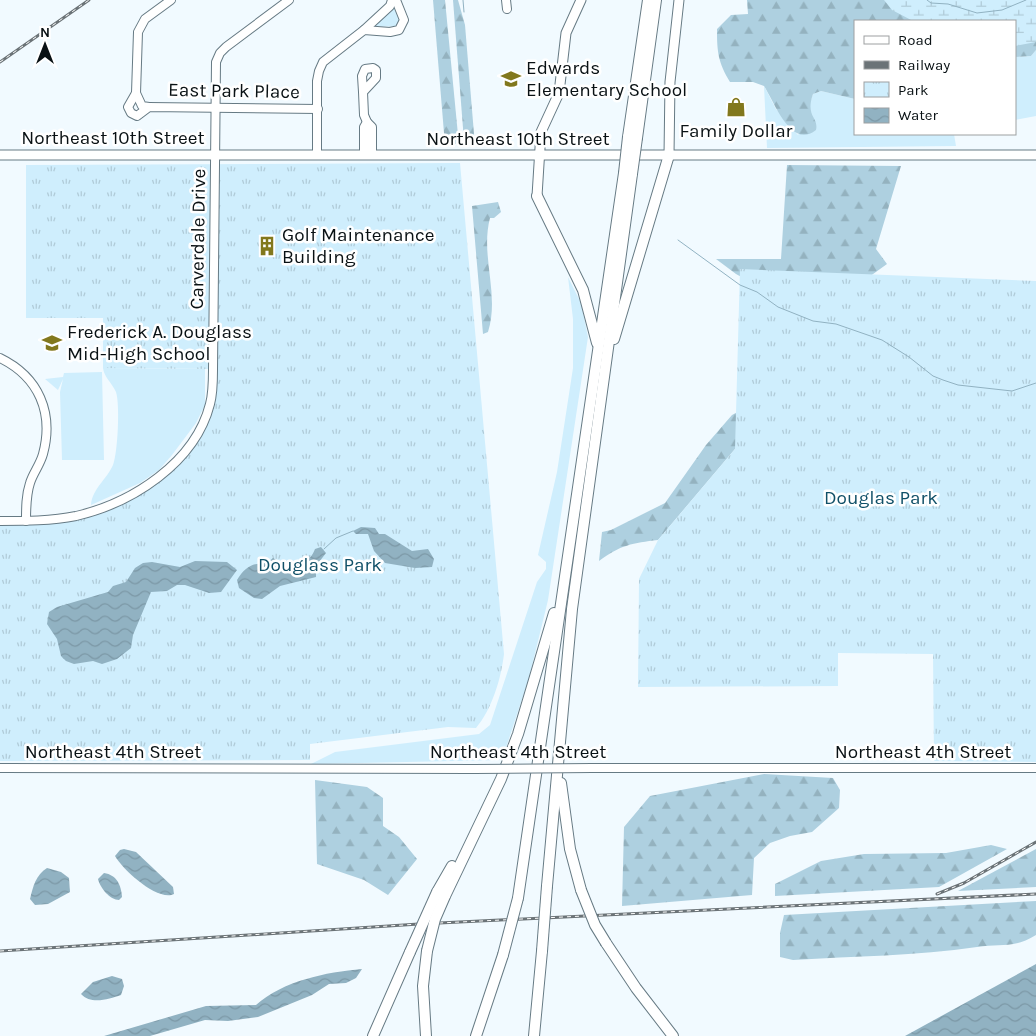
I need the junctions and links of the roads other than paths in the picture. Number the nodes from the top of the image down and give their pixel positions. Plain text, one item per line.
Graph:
1 (171, 0) edge
2 (289, 0) edge
3 (392, 0) edge
4 (396, 0) edge
5 (506, 0) edge
6 (573, 0) edge
7 (581, 0) edge
8 (648, 0) edge
9 (656, 0) edge
10 (679, 0) edge
11 (507, 9) dead end
12 (574, 13) junction
13 (364, 30) junction
14 (363, 92) dead end
15 (136, 93) junction
16 (149, 107) junction
17 (216, 107) junction
18 (318, 108) junction
19 (633, 137) junction
20 (215, 154) junction
21 (0, 155) edge
22 (317, 155) junction
23 (368, 155) junction
24 (539, 155) junction
25 (1036, 155) edge
26 (669, 156) junction
27 (628, 173) junction
28 (537, 196) joint
29 (598, 347) junction
30 (0, 358) edge
31 (606, 361) junction
32 (0, 521) edge
33 (26, 521) junction
34 (565, 574) junction
35 (558, 760) junction
36 (0, 768) edge
37 (1036, 768) edge
38 (441, 894) junction
39 (373, 1036) edge
40 (426, 1036) edge
41 (476, 1036) edge
42 (534, 1036) edge
43 (673, 1036) edge

1 - 15 street
2 - 17 street, Carverdale Drive
3 - 13 street
4 - 13 street
5 - 11 street
6 - 12 main road
7 - 12 main road
8 - 19 highway
9 - 19 highway
10 - 26 main road
12 - 24 main road
13 - 18 street
14 - 23 street
15 - 16 street, East Park Place
15 - 16 street, East Park Place
16 - 17 street, East Park Place
17 - 18 street, East Park Place
17 - 20 street, Carverdale Drive
18 - 22 street
19 - 27 highway, bridge
20 - 21 main road, Northeast 10th Street
20 - 22 main road, Northeast 10th Street
20 - 33 street, Carverdale Drive
22 - 23 main road, Northeast 10th Street
23 - 24 main road, Northeast 10th Street
24 - 26 main road, Northeast 10th Street
24 - 28 main road
25 - 26 main road, Northeast 10th Street
26 - 31 highway
27 - 29 highway
27 - 31 highway
28 - 29 highway
29 - 34 highway
30 - 33 street
31 - 35 highway
32 - 33 street, Carverdale Drive
34 - 38 highway
34 - 41 highway, bridge
35 - 42 highway, bridge
35 - 43 highway, bridge
36 - 37 street, Northeast 4th Street, bridge
38 - 39 highway, bridge
38 - 40 highway, bridge

